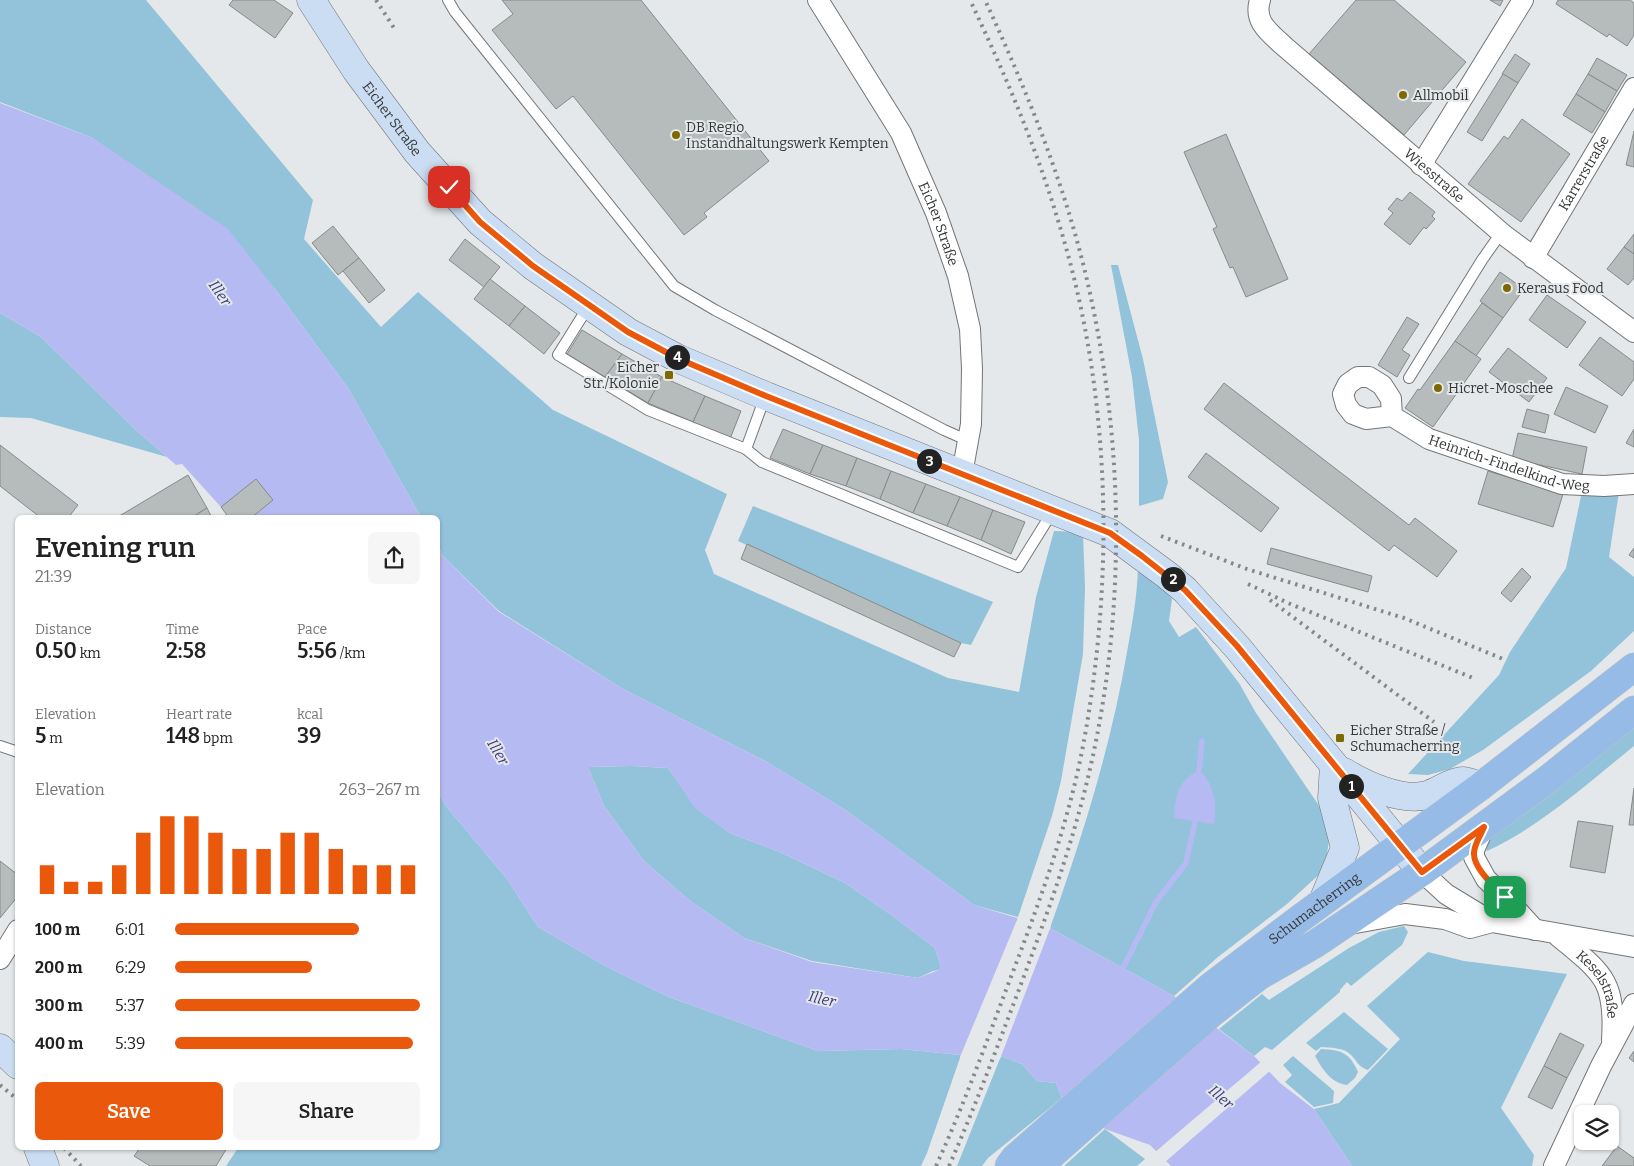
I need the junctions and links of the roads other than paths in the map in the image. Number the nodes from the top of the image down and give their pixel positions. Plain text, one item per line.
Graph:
1 (311, 0) edge
2 (448, 0) edge
3 (818, 0) edge
4 (1260, 0) edge
5 (1523, 0) edge
6 (1634, 88) edge
7 (1421, 165) junction
8 (1501, 233) junction
9 (1533, 258) junction
10 (589, 305) junction
11 (1633, 329) edge
12 (1409, 378) dead end
13 (766, 396) junction
14 (1392, 416) dead end
15 (969, 441) junction
16 (746, 450) junction
17 (962, 474) junction
18 (1634, 484) edge
19 (1054, 510) junction
20 (1634, 667) edge
21 (1634, 710) edge
22 (0, 746) edge
23 (15, 751) edge
24 (1334, 766) junction
25 (1481, 786) junction
26 (1484, 827) junction
27 (1401, 846) junction
28 (1422, 872) junction
29 (1323, 901) junction
30 (1492, 922) junction
31 (1343, 925) junction
32 (1535, 930) junction
33 (1557, 934) junction
34 (15, 935) edge
35 (1634, 947) edge
36 (0, 958) edge
37 (1634, 1004) edge
38 (1611, 1047) junction
39 (0, 1048) edge
40 (15, 1062) edge
41 (36, 1150) edge
42 (37, 1150) edge
43 (1556, 1165) edge
44 (32, 1166) edge
45 (45, 1166) edge
46 (1009, 1166) edge
47 (1039, 1166) edge

1 - 10 street, Eicher Straße
2 - 15 lane
3 - 15 street, Eicher Straße
4 - 7 street, Wiesstraße
5 - 7 street
6 - 9 street, Karrerstraße
7 - 8 street, Wiesstraße
8 - 9 street, Wiesstraße
8 - 12 lane
9 - 11 street, Wiesstraße
10 - 13 street, Eicher Straße
10 - 16 lane
13 - 16 lane
13 - 17 street, Eicher Straße
14 - 18 street, Heinrich-Findelkind-Weg
15 - 17 street, Eicher Straße
16 - 19 lane
17 - 19 street, Eicher Straße
19 - 24 street, Eicher Straße
20 - 25 main road, Schumacherring
21 - 26 main road, Schumacherring
22 - 23 lane
24 - 25 street
24 - 27 street, Eicher Straße
24 - 29 street
25 - 27 main road, Schumacherring
26 - 28 main road, Schumacherring
26 - 32 street
27 - 28 street, Eicher Straße
27 - 29 main road, Schumacherring
28 - 30 street
28 - 31 main road, Schumacherring
29 - 46 main road, Schumacherring
30 - 31 street
30 - 32 street
31 - 47 main road, Schumacherring
32 - 33 street
33 - 35 street
33 - 38 street, Keselstraße
34 - 36 street
37 - 38 street, Keselstraße
38 - 43 street, Keselstraße
39 - 40 street
41 - 44 street
42 - 45 street

